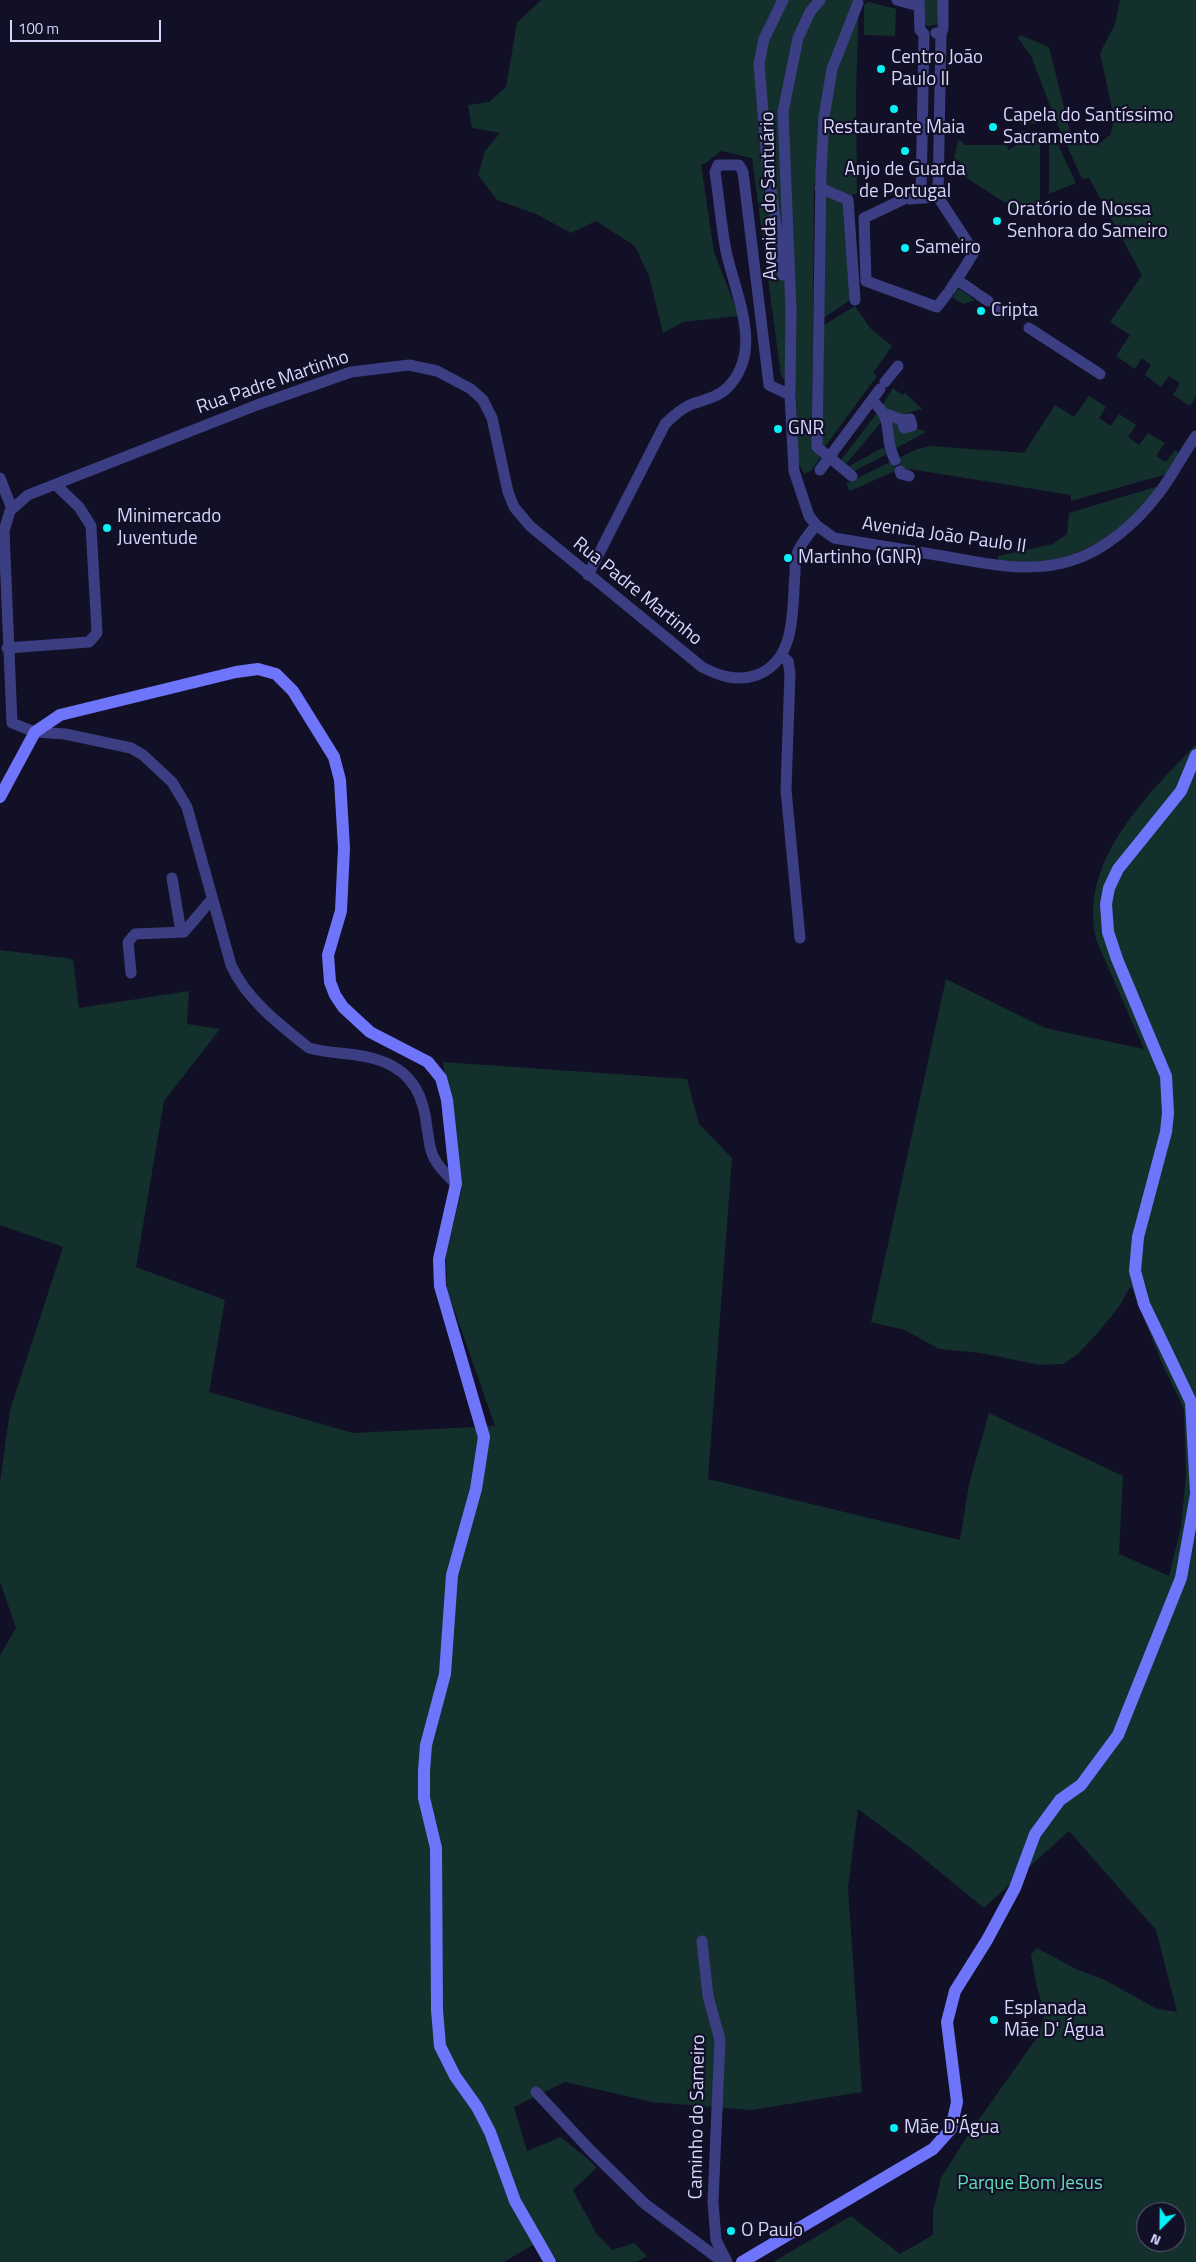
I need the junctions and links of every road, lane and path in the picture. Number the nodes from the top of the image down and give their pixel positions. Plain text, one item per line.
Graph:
1 (783, 0) edge
2 (820, 0) edge
3 (897, 0) edge
4 (943, 0) edge
5 (858, 3) dead end
6 (919, 3) edge
7 (941, 33) junction
8 (924, 34) junction
9 (820, 188) junction
10 (938, 197) junction
11 (912, 198) junction
12 (962, 272) junction
13 (855, 300) dead end
14 (990, 302) dead end
15 (791, 308) junction
16 (1029, 328) dead end
17 (898, 366) dead end
18 (1100, 374) dead end
19 (790, 396) junction
20 (872, 401) junction
21 (886, 414) junction
22 (902, 420) dead end
23 (1196, 436) edge
24 (834, 451) junction
25 (901, 469) dead end
26 (820, 470) dead end
27 (852, 476) dead end
28 (0, 478) edge
29 (56, 485) junction
30 (0, 504) edge
31 (12, 509) junction
32 (816, 525) junction
33 (588, 575) junction
34 (8, 648) junction
35 (780, 656) junction
36 (12, 723) junction
37 (0, 726) edge
38 (35, 732) junction
39 (1196, 755) edge
40 (0, 797) edge
41 (172, 878) dead end
42 (212, 899) junction
43 (181, 932) junction
44 (800, 938) dead end
45 (131, 974) dead end
46 (456, 1184) junction
47 (1196, 1494) edge
48 (702, 1941) dead end
49 (536, 2092) dead end
50 (550, 2262) edge
51 (723, 2262) edge
52 (727, 2262) edge
53 (742, 2262) edge

1 - 15 street, Avenida do Santuário
2 - 15 street, Avenida do Santuário
3 - 6 street
4 - 7 street
5 - 9 street
6 - 8 street
7 - 8 street
7 - 10 street
8 - 11 street
9 - 13 street
9 - 24 street
10 - 11 street
10 - 12 street
11 - 12 street
12 - 14 street
15 - 19 street, Avenida do Santuário
16 - 18 street
17 - 20 street
19 - 32 street, Avenida do Santuário
19 - 33 street
20 - 21 street
20 - 24 street
21 - 22 street
21 - 25 street
23 - 32 street, Avenida João Paulo II
24 - 26 street
24 - 27 street
28 - 31 street
29 - 31 street, Rua Padre Martinho
29 - 33 street, Rua Padre Martinho
29 - 34 street
30 - 31 street
31 - 34 street
32 - 35 street, Rua Padre Martinho
33 - 35 street, Rua Padre Martinho
34 - 36 street
35 - 44 street
36 - 37 street
36 - 38 street
38 - 40 main road
38 - 42 street
38 - 46 main road
39 - 47 main road
41 - 43 street
42 - 43 street
42 - 46 street
43 - 45 street
46 - 50 main road
47 - 53 main road
48 - 52 street, Caminho do Sameiro
49 - 51 street

